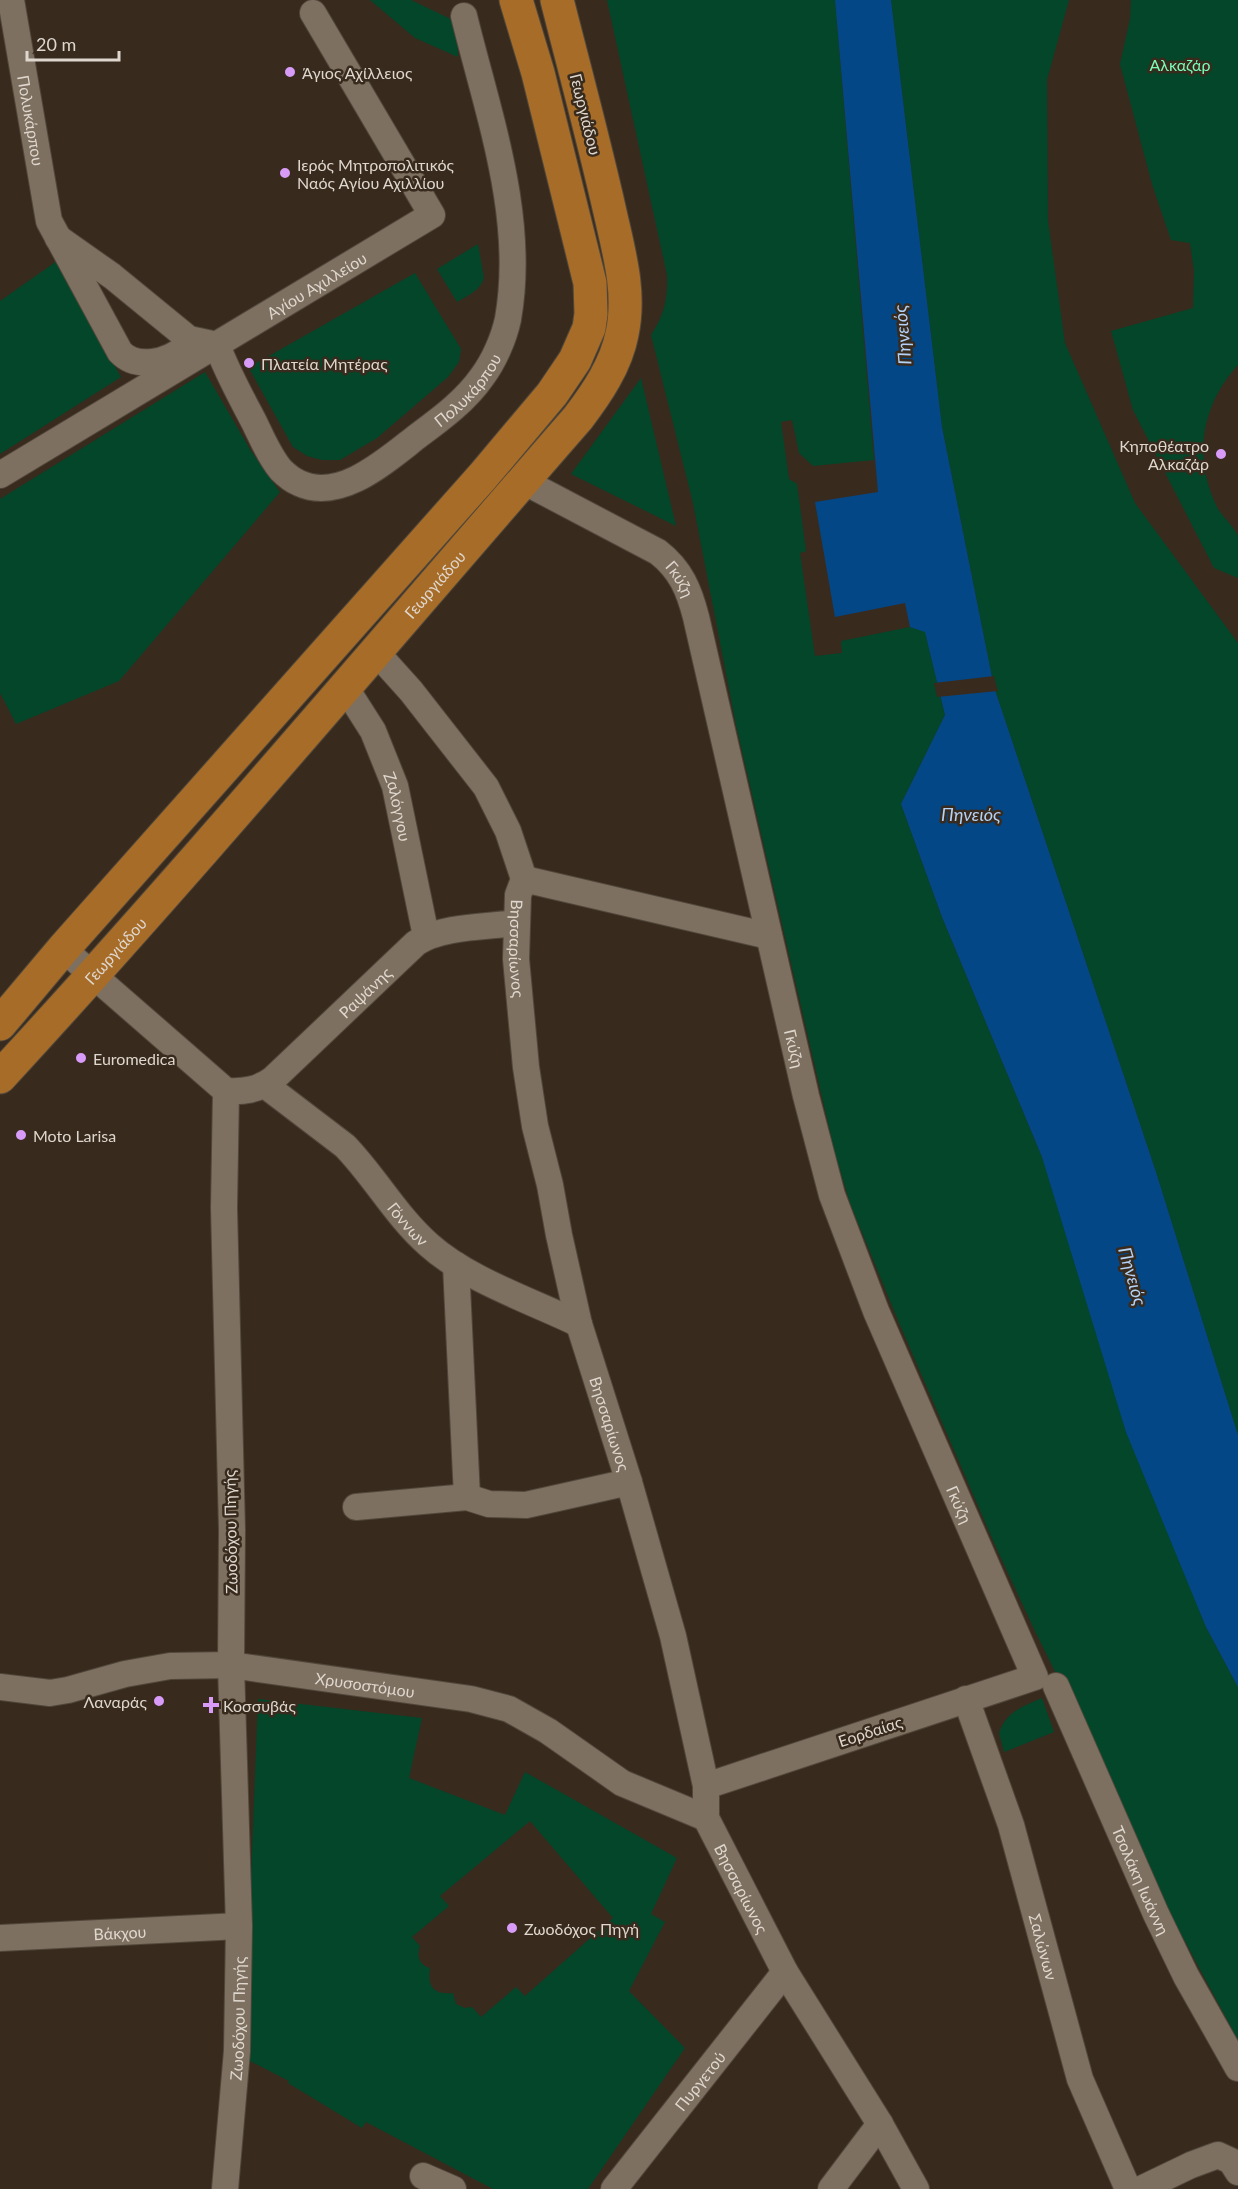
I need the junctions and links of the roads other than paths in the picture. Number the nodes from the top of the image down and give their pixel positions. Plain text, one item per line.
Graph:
1 (11, 0) edge
2 (516, 0) edge
3 (557, 0) edge
4 (313, 13) dead end
5 (464, 16) dead end
6 (58, 238) junction
7 (591, 314) junction
8 (624, 322) junction
9 (189, 339) junction
10 (216, 345) junction
11 (0, 475) edge
12 (523, 481) junction
13 (375, 651) junction
14 (345, 687) junction
15 (524, 879) junction
16 (516, 923) junction
17 (426, 936) junction
18 (770, 936) junction
19 (63, 949) junction
20 (92, 974) junction
21 (0, 1024) edge
22 (0, 1077) edge
23 (264, 1085) junction
24 (226, 1091) junction
25 (456, 1265) junction
26 (579, 1324) junction
27 (629, 1482) junction
28 (467, 1497) junction
29 (356, 1507) dead end
30 (231, 1665) junction
31 (1045, 1681) junction
32 (0, 1687) edge
33 (966, 1699) junction
34 (706, 1786) junction
35 (706, 1818) junction
36 (238, 1926) junction
37 (0, 1938) edge
38 (785, 1972) junction
39 (1238, 2068) edge
40 (880, 2124) junction
41 (1238, 2172) edge
42 (423, 2176) dead end
43 (225, 2189) edge
44 (453, 2189) edge
45 (614, 2189) edge
46 (831, 2189) edge
47 (916, 2189) edge
48 (1128, 2189) edge
49 (1141, 2189) edge

1 - 6 street, Πολυκάρπου
2 - 7 main road, Γεωργιάδου
3 - 8 main road, Γεωργιάδου
4 - 10 street, Αγίου Αχιλλείου
5 - 10 street, Πολυκάρπου
6 - 9 street
6 - 9 street, Πολυκάρπου
7 - 8 main road
7 - 19 main road, Γεωργιάδου
8 - 12 main road, Γεωργιάδου
9 - 10 street
10 - 11 street, Αγίου Αχιλλείου
12 - 13 main road, Γεωργιάδου
12 - 18 street, Γκύζη
13 - 14 main road, Γεωργιάδου
13 - 15 street, Βησσαρίωνος
14 - 17 street, Ζαλόγγου
14 - 20 main road, Γεωργιάδου
15 - 16 street, Βησσαρίωνος
15 - 18 street
16 - 17 street, Ραψάνης
16 - 26 street, Βησσαρίωνος
17 - 23 street, Ραψάνης
18 - 31 street, Γκύζη
19 - 20 street
19 - 21 main road, Γεωργιάδου
20 - 22 main road, Γεωργιάδου
20 - 24 street
23 - 24 street, Ραψάνης
23 - 25 street, Γόννων
24 - 30 street, Ζωοδόχου Πηγής
25 - 26 street, Γόννων
25 - 28 street
26 - 27 street, Βησσαρίωνος
27 - 28 street
27 - 34 street, Βησσαρίωνος
28 - 29 street
30 - 32 street, Χρυσοστόμου
30 - 35 street, Χρυσοστόμου
30 - 36 street, Ζωοδόχου Πηγής
31 - 33 street, Εορδαίας
31 - 39 street, Τσολάκη Ιωάννη
33 - 34 street, Εορδαίας
33 - 48 street, Σαλώνων
34 - 35 street, Βησσαρίωνος
35 - 38 street, Βησσαρίωνος
36 - 37 street, Βάκχου
36 - 43 street, Ζωοδόχου Πηγής
38 - 40 street, Βησσαρίωνος
38 - 45 street, Πυργετού
40 - 46 street
40 - 47 street, Βησσαρίωνος
41 - 49 street
42 - 44 street

